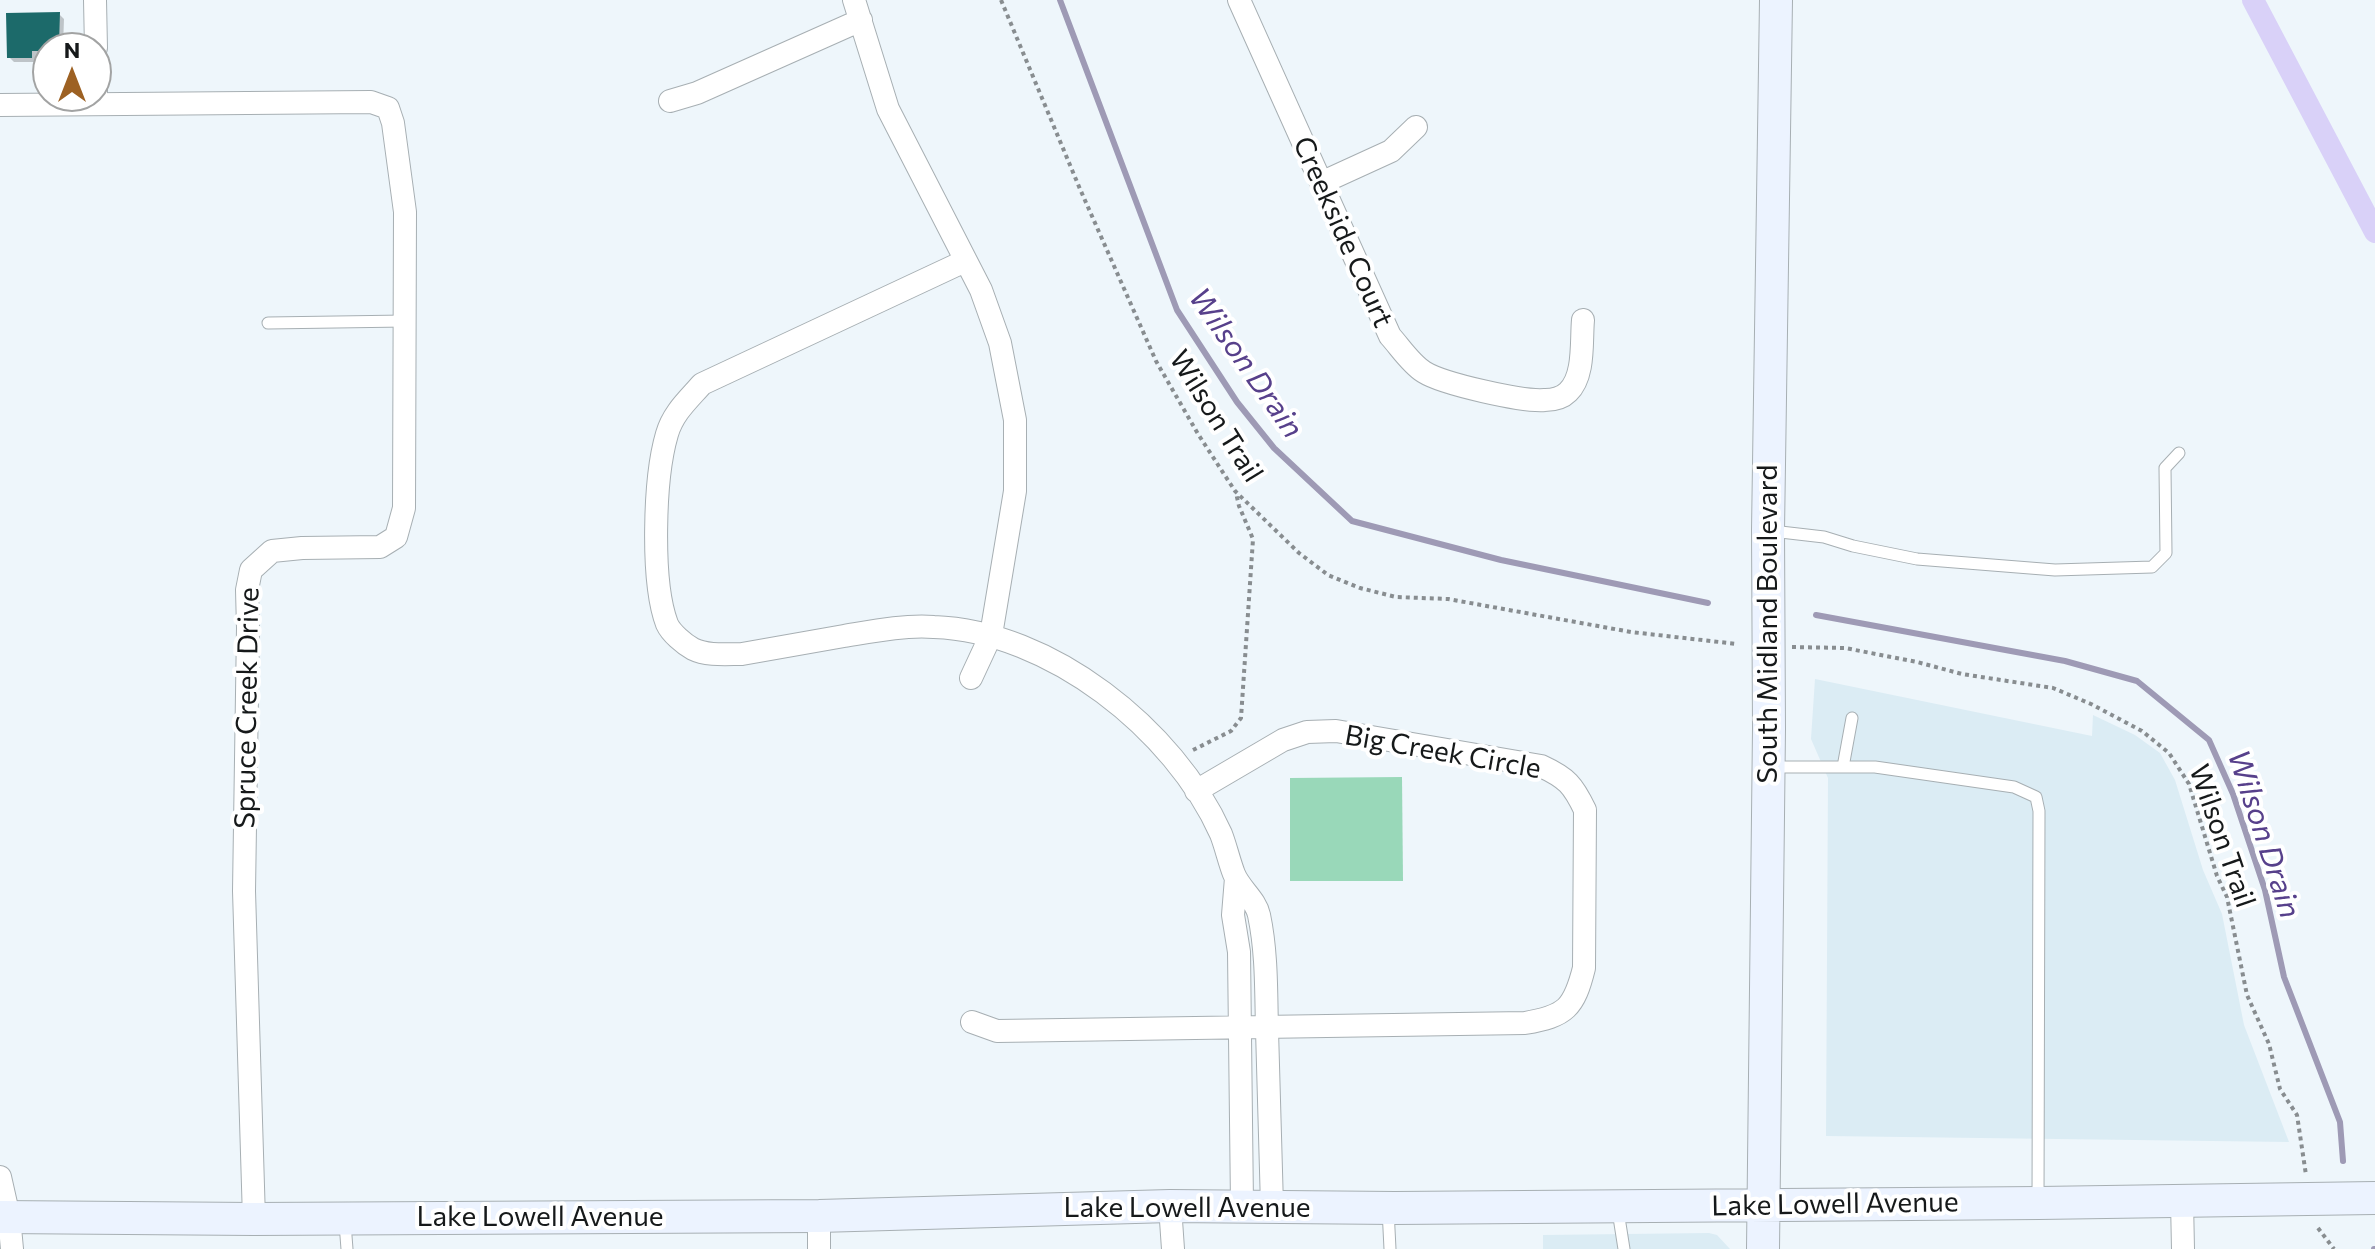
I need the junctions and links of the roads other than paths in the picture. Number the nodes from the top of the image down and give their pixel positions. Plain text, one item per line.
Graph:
1 (95, 0) edge
2 (1776, 0) edge
3 (1241, 4) edge
4 (857, 10) edge
5 (96, 32) edge
6 (670, 101) dead end
7 (112, 104) edge
8 (0, 105) edge
9 (32, 105) edge
10 (1416, 127) dead end
11 (1321, 183) junction
12 (965, 261) junction
13 (1583, 320) dead end
14 (405, 321) junction
15 (268, 323) dead end
16 (2179, 453) dead end
17 (1768, 530) junction
18 (991, 635) junction
19 (971, 678) dead end
20 (1852, 718) dead end
21 (1768, 767) junction
22 (1843, 767) junction
23 (1196, 791) junction
24 (1236, 878) junction
25 (972, 1022) dead end
26 (1267, 1026) junction
27 (1240, 1027) junction
28 (0, 1177) edge
29 (2375, 1198) edge
30 (2182, 1201) junction
31 (2039, 1203) junction
32 (1762, 1205) junction
33 (1170, 1206) junction
34 (1257, 1206) junction
35 (1617, 1206) junction
36 (1388, 1208) junction
37 (819, 1216) junction
38 (254, 1219) junction
39 (7, 1228) edge
40 (346, 1234) edge
41 (819, 1249) edge
42 (1173, 1249) edge
43 (1390, 1249) edge
44 (1624, 1249) edge
45 (1763, 1249) edge
46 (2183, 1249) edge

1 - 5 street
2 - 17 main road, South Midland Boulevard
3 - 11 street, Creekside Court
4 - 6 street
4 - 12 street
7 - 14 street, Spruce Creek Drive
8 - 9 street
10 - 11 street
11 - 13 street, Creekside Court
12 - 18 street
12 - 18 street
14 - 15 lane
14 - 38 street, Spruce Creek Drive
16 - 17 lane
17 - 21 main road, South Midland Boulevard
18 - 19 street
18 - 23 street
20 - 22 lane
21 - 22 lane
21 - 32 main road, South Midland Boulevard
22 - 31 lane
23 - 24 street
23 - 26 street, Big Creek Circle
24 - 26 street
24 - 27 street
25 - 27 street, Big Creek Circle
26 - 27 street, Big Creek Circle
26 - 34 street
27 - 34 street
28 - 39 street
29 - 30 main road, Lake Lowell Avenue
30 - 31 main road, Lake Lowell Avenue
30 - 46 street
31 - 32 main road, Lake Lowell Avenue
32 - 35 main road, Lake Lowell Avenue
32 - 45 main road, South Midland Boulevard
33 - 34 main road, Lake Lowell Avenue
33 - 37 main road, Lake Lowell Avenue
33 - 42 street
34 - 36 main road, Lake Lowell Avenue
35 - 36 main road, Lake Lowell Avenue
35 - 44 lane
36 - 43 lane
37 - 40 main road, Lake Lowell Avenue
37 - 41 street
38 - 39 main road, Lake Lowell Avenue
38 - 40 main road, Lake Lowell Avenue

